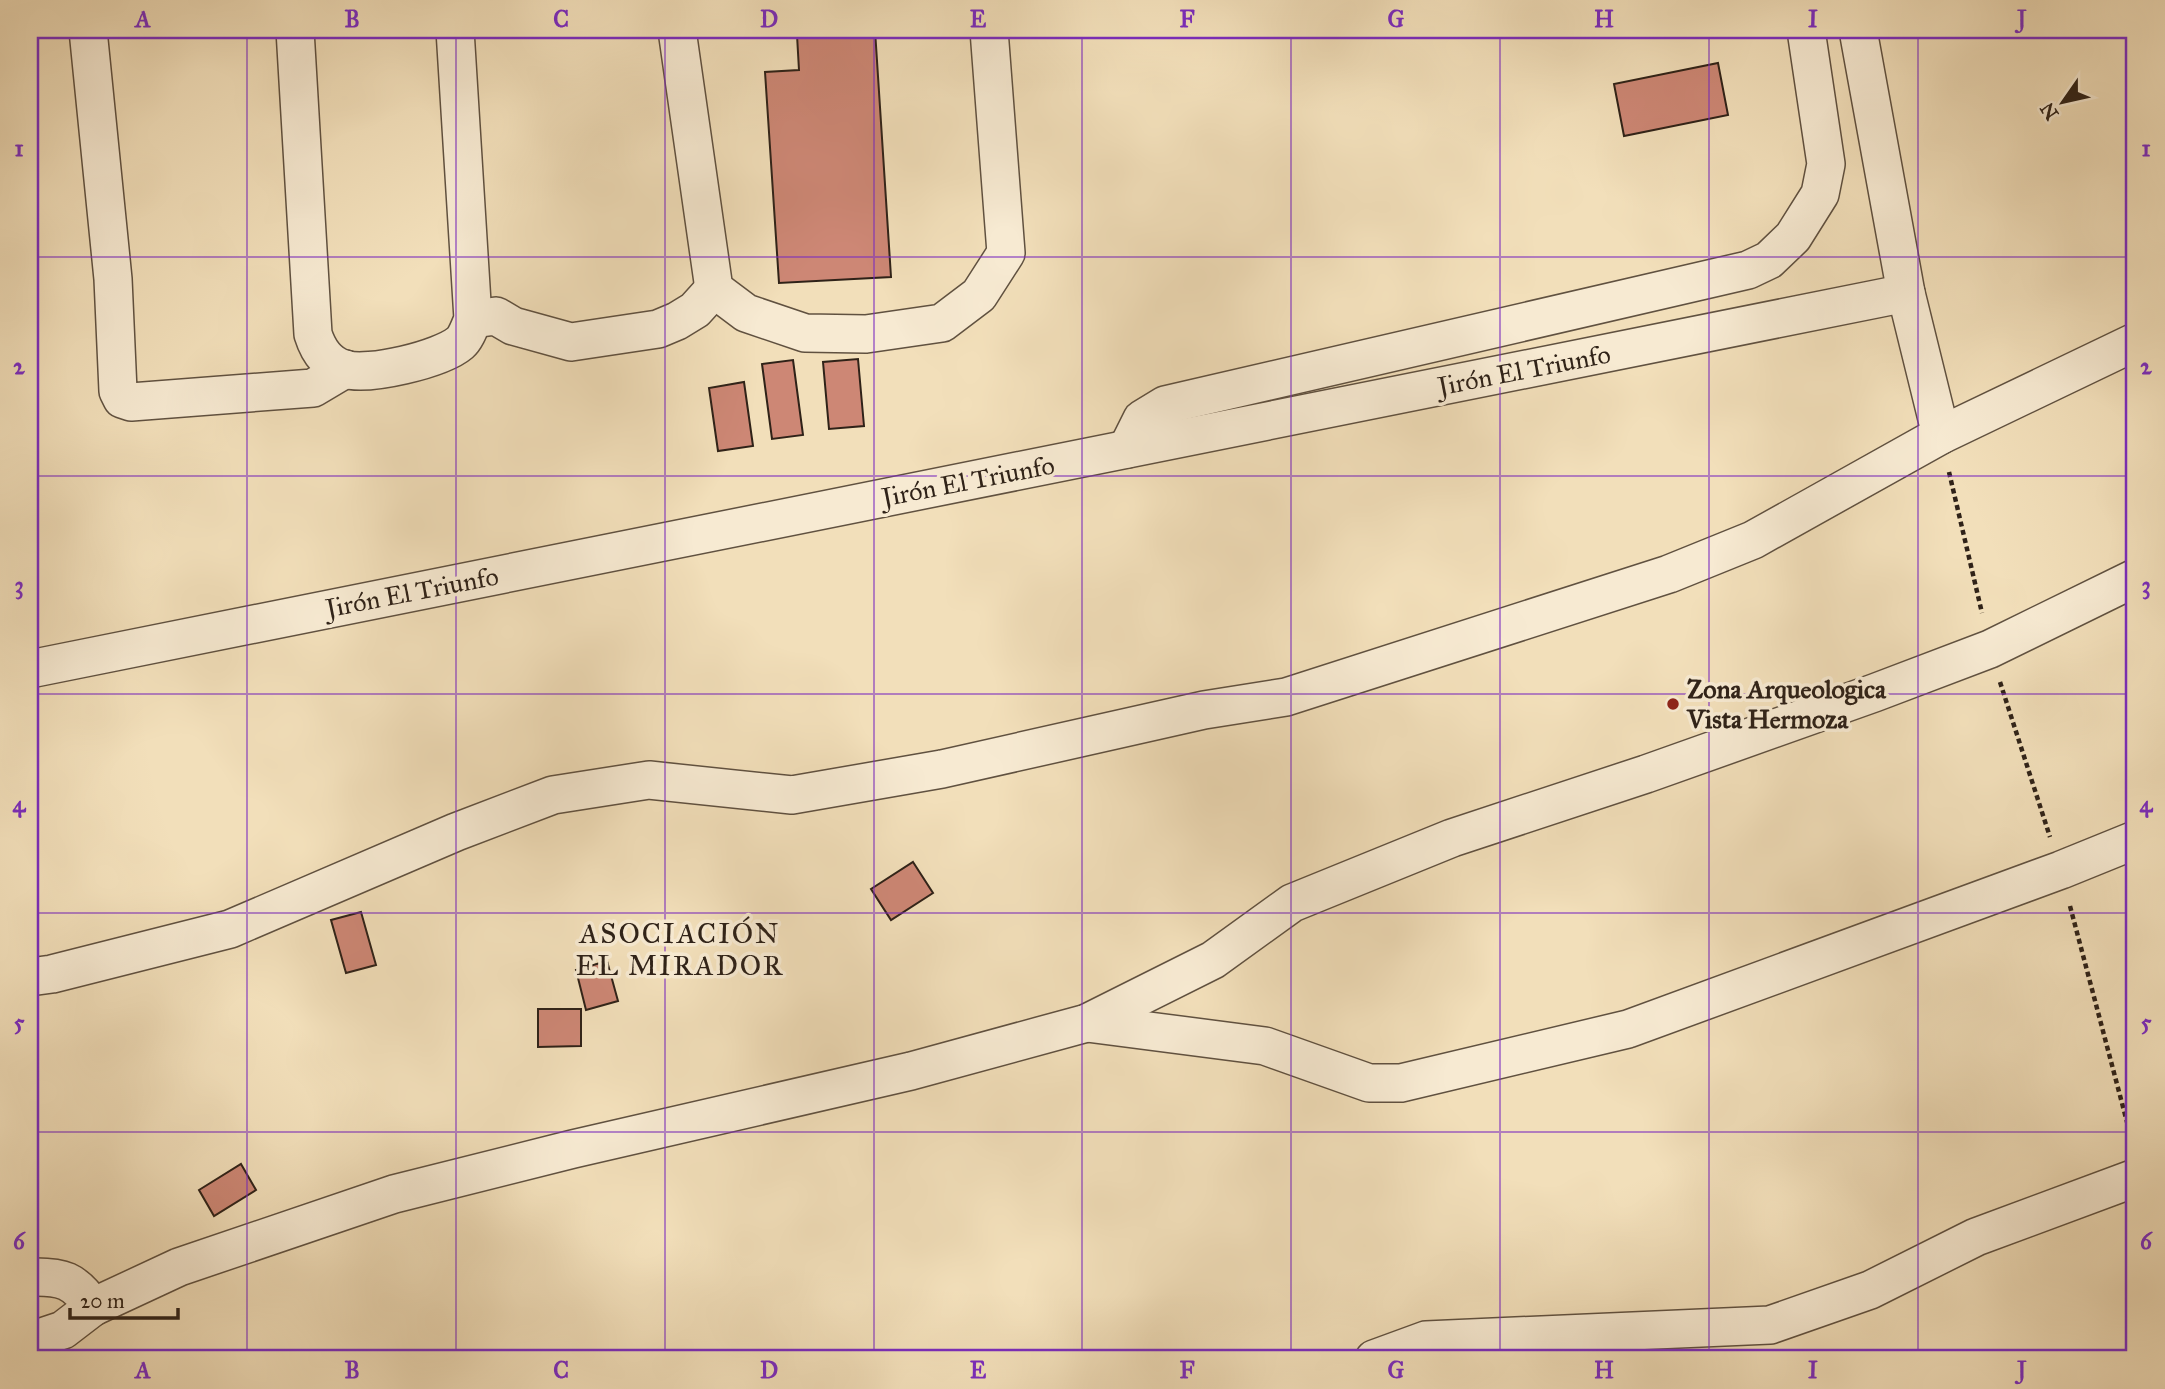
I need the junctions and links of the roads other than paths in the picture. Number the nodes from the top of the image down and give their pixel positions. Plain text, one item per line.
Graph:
1 (88, 30) edge
2 (295, 30) edge
3 (454, 30) edge
4 (677, 30) edge
5 (989, 30) edge
6 (1806, 30) edge
7 (1858, 30) edge
8 (714, 289) junction
9 (1906, 293) junction
10 (474, 319) junction
11 (2135, 342) edge
12 (345, 369) junction
13 (1941, 435) junction
14 (1127, 449) junction
15 (2135, 578) edge
16 (30, 668) edge
17 (2135, 839) edge
18 (30, 977) edge
19 (1087, 1023) junction
20 (2135, 1178) edge
21 (30, 1277) edge
22 (93, 1307) junction
23 (30, 1341) edge
24 (1374, 1359) edge

1 - 12 street
2 - 12 street
3 - 10 street
4 - 8 street
5 - 8 street
6 - 14 street
7 - 9 street
8 - 10 street
9 - 13 street
9 - 14 street, Jirón El Triunfo
10 - 12 street
11 - 13 street
13 - 18 street
14 - 16 street, Jirón El Triunfo
15 - 19 street
17 - 19 street
19 - 22 street
20 - 24 street
21 - 22 street
22 - 23 street

